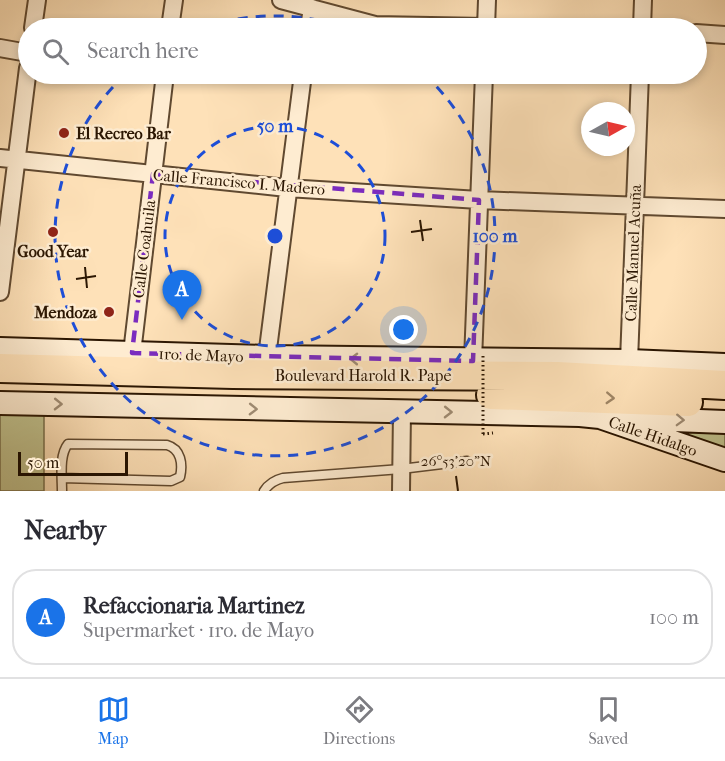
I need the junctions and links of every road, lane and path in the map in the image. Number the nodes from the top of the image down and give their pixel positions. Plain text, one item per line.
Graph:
1 (37, 0) edge
2 (174, 0) edge
3 (281, 0) edge
4 (487, 0) edge
5 (643, 0) edge
6 (312, 8) junction
7 (34, 18) edge
8 (171, 18) edge
9 (310, 18) edge
10 (349, 18) edge
11 (486, 18) edge
12 (642, 18) edge
13 (707, 34) edge
14 (725, 35) edge
15 (0, 48) edge
16 (18, 51) edge
17 (24, 84) edge
18 (164, 84) edge
19 (302, 84) edge
20 (484, 84) edge
21 (640, 84) edge
22 (8, 159) edge
23 (153, 174) junction
24 (287, 188) junction
25 (480, 200) junction
26 (635, 205) junction
27 (725, 209) edge
28 (0, 292) edge
29 (0, 349) edge
30 (132, 353) junction
31 (267, 357) junction
32 (478, 357) junction
33 (629, 361) junction
34 (725, 365) edge
35 (0, 368) edge
36 (232, 383) junction
37 (510, 385) junction
38 (725, 385) edge
39 (0, 386) edge
40 (0, 403) edge
41 (725, 404) edge
42 (402, 411) junction
43 (590, 416) junction
44 (725, 422) edge
45 (483, 434) dead end
46 (467, 460) dead end
47 (725, 460) edge
48 (401, 469) junction
49 (62, 478) junction
50 (62, 491) edge
51 (264, 491) edge
52 (401, 491) edge

1 - 7 street
2 - 8 street
3 - 6 street
4 - 11 street
5 - 12 street
6 - 9 street
6 - 10 street
13 - 14 street
15 - 16 street
17 - 22 street
18 - 23 street, Calle Coahuila
19 - 24 street
20 - 25 street
21 - 26 street, Calle Manuel Acuña
22 - 23 street, Calle Francisco I. Madero
22 - 28 street
23 - 24 street, Calle Francisco I. Madero
23 - 30 street, Calle Coahuila
24 - 25 street, Calle Francisco I. Madero
24 - 31 street
25 - 26 street, Calle Francisco I. Madero
25 - 32 street
26 - 27 street, Calle Francisco I. Madero
26 - 33 street, Calle Manuel Acuña
29 - 30 main road, 1ro. de Mayo
30 - 31 main road, 1ro. de Mayo
32 -> 31 main road, 1ro. de Mayo
32 - 33 main road, 1ro. de Mayo
32 - 45 path, bridge
33 - 34 main road, 1ro. de Mayo
35 - 36 highway, Boulevard Harold R. Pape
36 - 37 highway, Boulevard Harold R. Pape
36 - 39 highway, Boulevard Harold R. Pape
37 - 38 highway, Boulevard Harold R. Pape
37 -> 41 highway, Boulevard Harold R. Pape
40 -> 42 main road
42 -> 43 main road
42 - 48 street
43 -> 44 main road
43 - 47 main road, Calle Hidalgo
46 - 48 lane
48 - 51 lane
48 - 52 street
49 - 49 lane
49 - 50 lane

